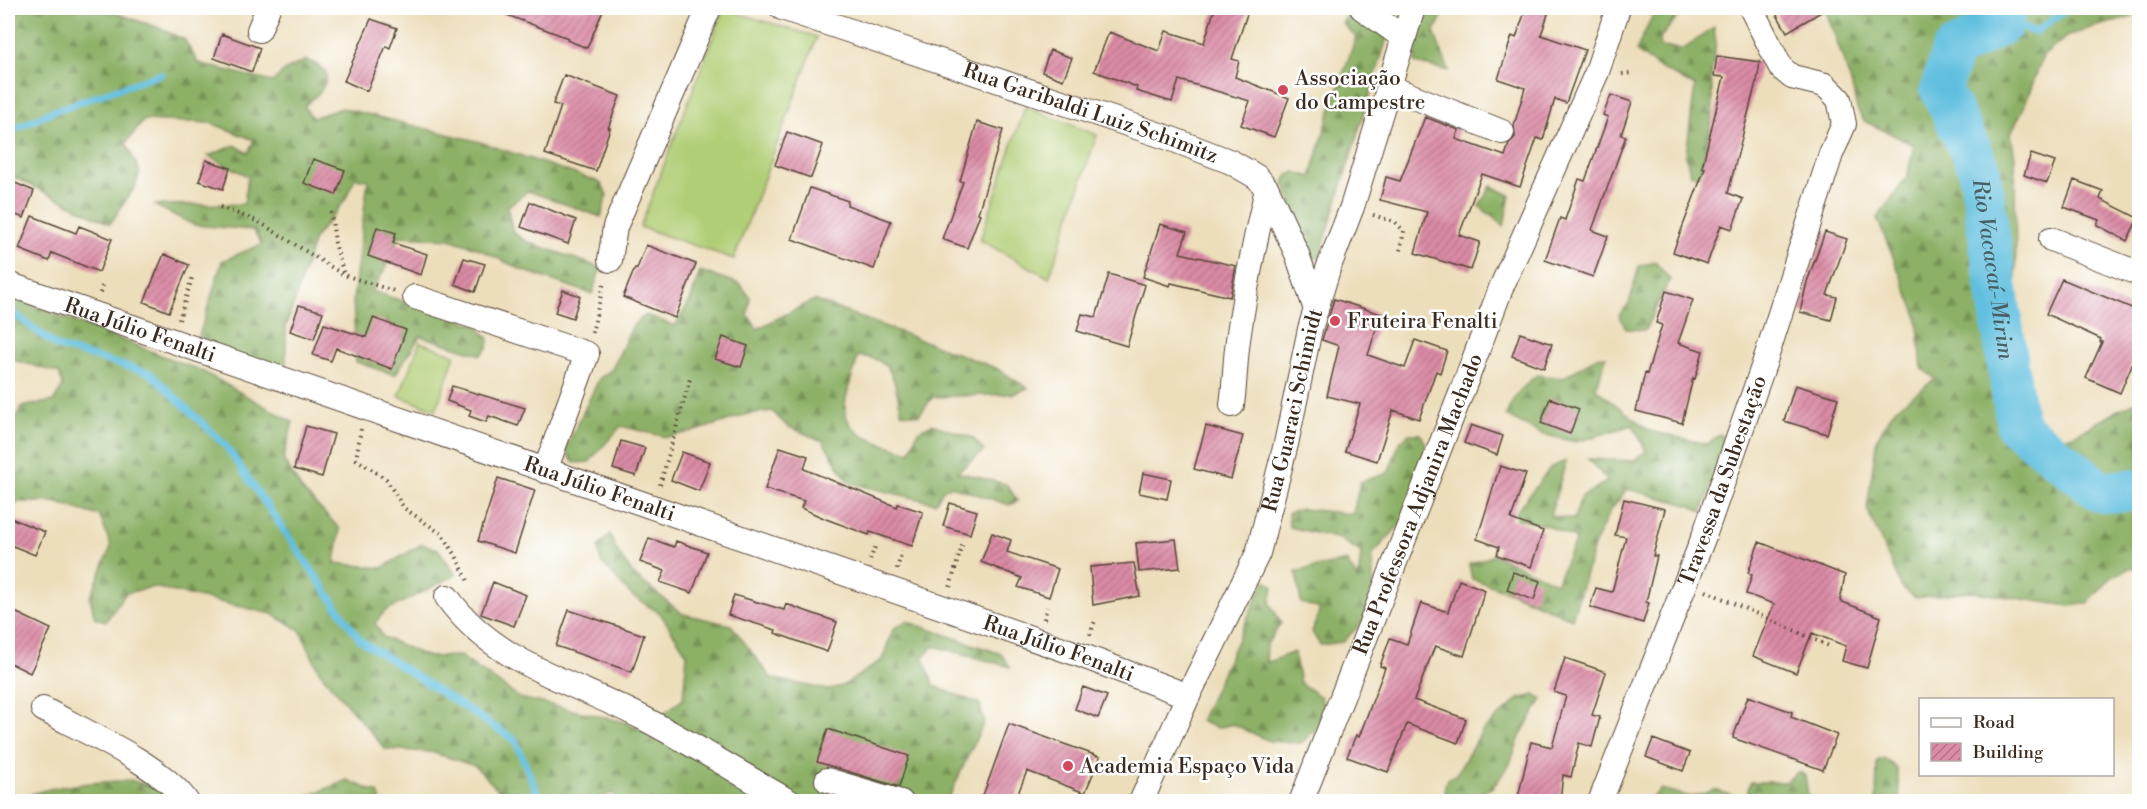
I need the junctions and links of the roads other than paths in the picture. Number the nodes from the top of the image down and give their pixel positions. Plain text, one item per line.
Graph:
1 (268, 8) edge
2 (709, 8) edge
3 (782, 8) edge
4 (1364, 8) edge
5 (1413, 8) edge
6 (1618, 8) edge
7 (1751, 8) edge
8 (259, 30) dead end
9 (1404, 38) junction
10 (1389, 87) junction
11 (1502, 132) dead end
12 (1267, 189) junction
13 (2051, 239) dead end
14 (610, 260) road end
15 (2139, 273) edge
16 (8, 284) edge
17 (415, 297) road end
18 (1316, 310) junction
19 (1232, 405) dead end
20 (545, 471) junction
21 (451, 603) road end
22 (1188, 696) junction
23 (43, 709) dead end
24 (827, 780) dead end
25 (187, 801) edge
26 (790, 801) edge
27 (901, 801) edge
28 (1141, 801) edge
29 (1301, 801) edge
30 (1600, 801) edge

1 - 8 street
2 - 14 street
3 - 12 street, Rua Garibaldi Luiz Schimitz
4 - 9 street
5 - 9 street, Rua Guaraci Schimidt
6 - 29 street, Rua Professora Adjanira Machado
7 - 30 street, Travessa da Subestação
9 - 10 street, Rua Guaraci Schimidt
10 - 11 street
10 - 18 street, Rua Guaraci Schimidt
12 - 18 street, Rua Garibaldi Luiz Schimitz
12 - 19 street
13 - 15 street
16 - 20 street, Rua Júlio Fenalti
17 - 20 street
18 - 22 street, Rua Guaraci Schimidt
20 - 22 street, Rua Júlio Fenalti
21 - 26 street
22 - 28 street, Rua Guaraci Schimidt
23 - 25 street
24 - 27 street

